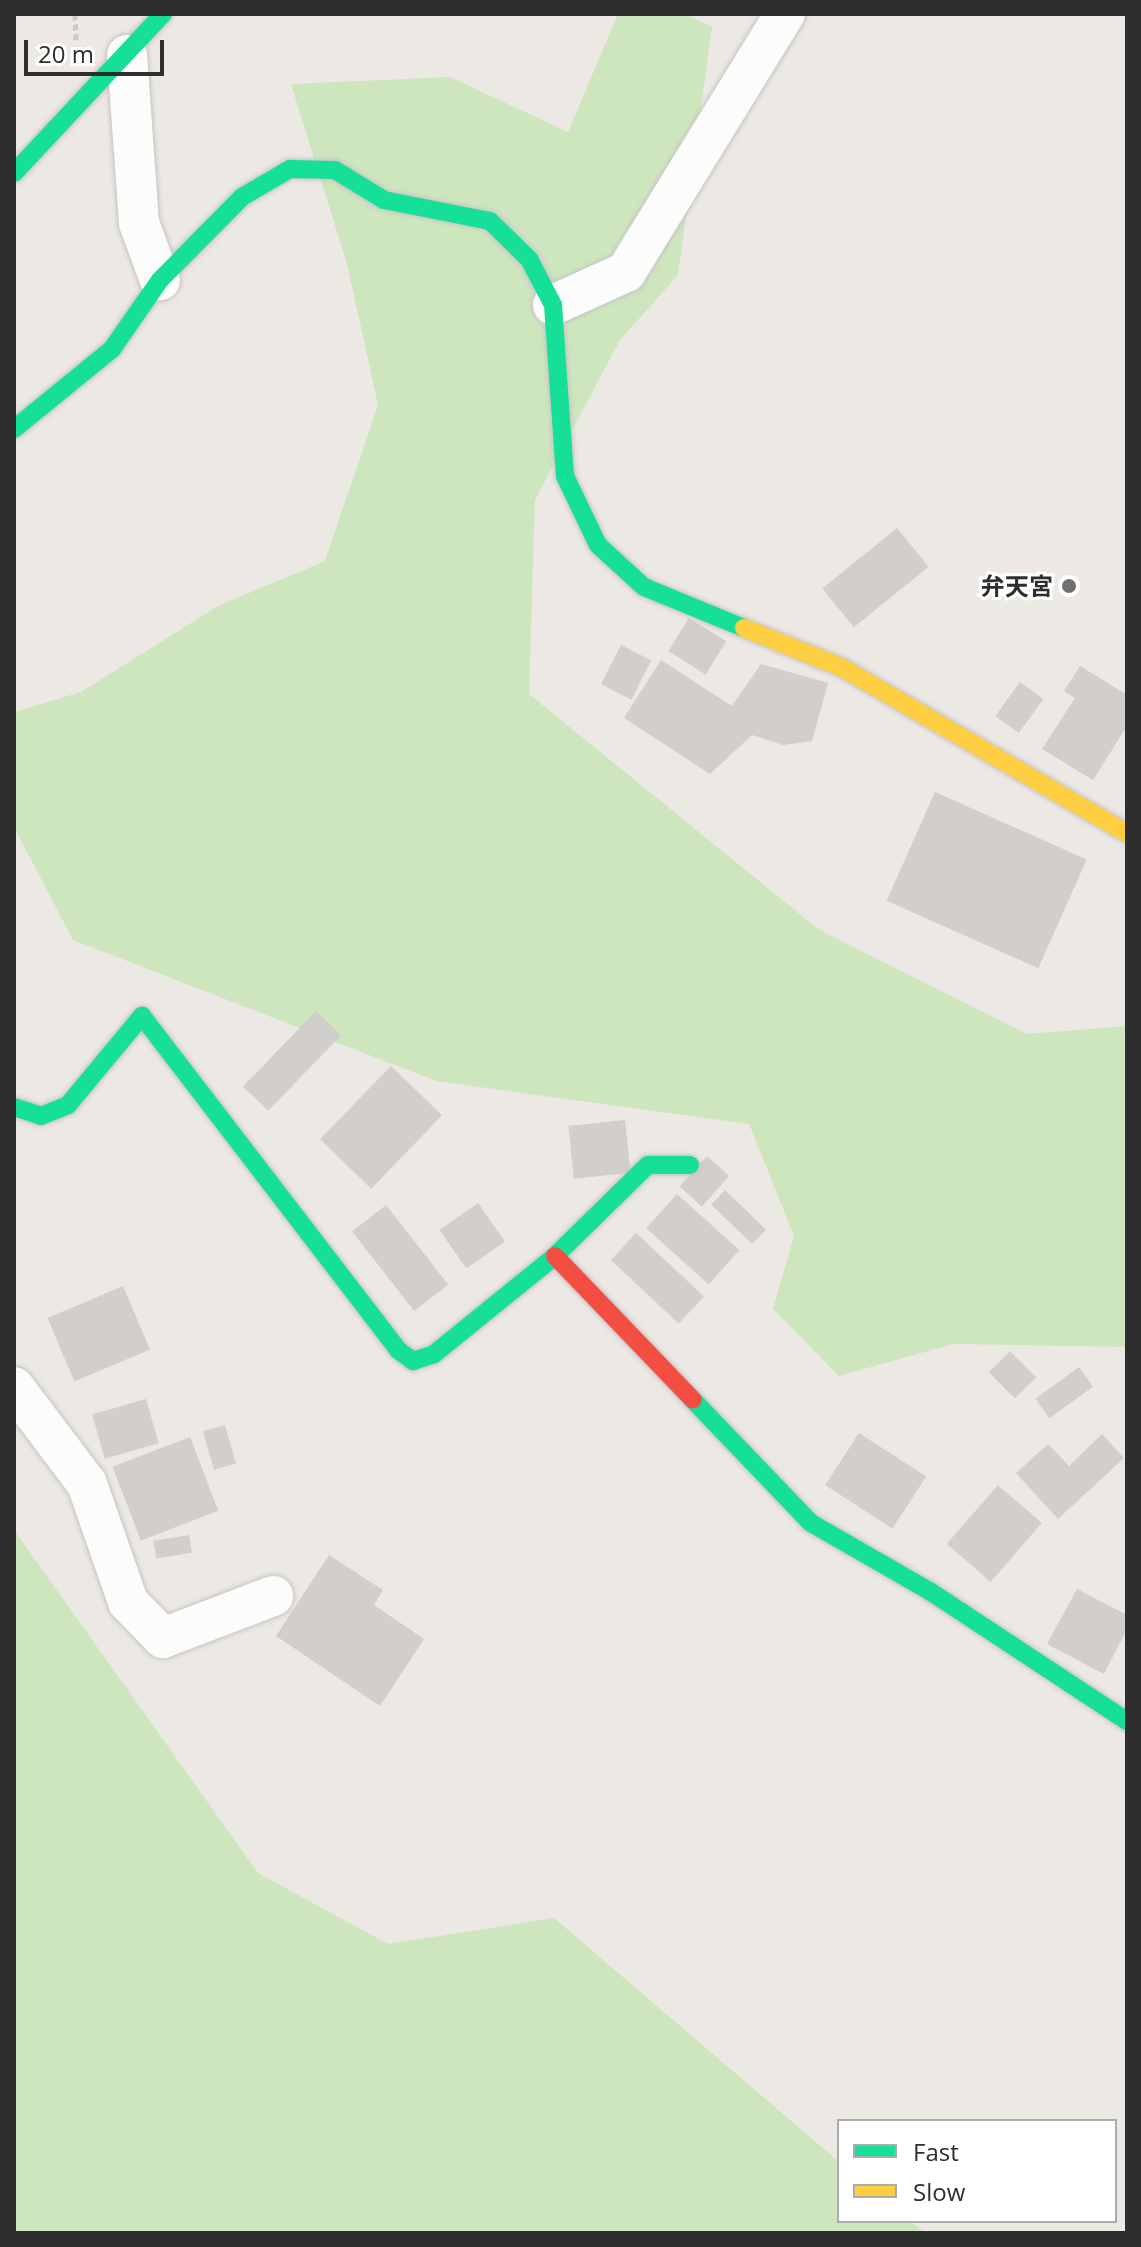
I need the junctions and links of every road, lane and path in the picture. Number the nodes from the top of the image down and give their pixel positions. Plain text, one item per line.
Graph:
1 (163, 14) edge
2 (785, 14) edge
3 (127, 55) junction
4 (14, 173) edge
5 (160, 280) junction
6 (553, 305) junction
7 (14, 429) edge
8 (1127, 833) edge
9 (14, 1107) edge
10 (690, 1165) dead end
11 (555, 1256) junction
12 (14, 1387) edge
13 (273, 1596) dead end
14 (1127, 1721) edge

1 - 3 main road
2 - 6 street
3 - 4 main road
3 - 5 street
5 - 6 main road
5 - 7 main road
6 - 8 main road
9 - 11 main road
10 - 11 main road
11 - 14 main road
12 - 13 street

